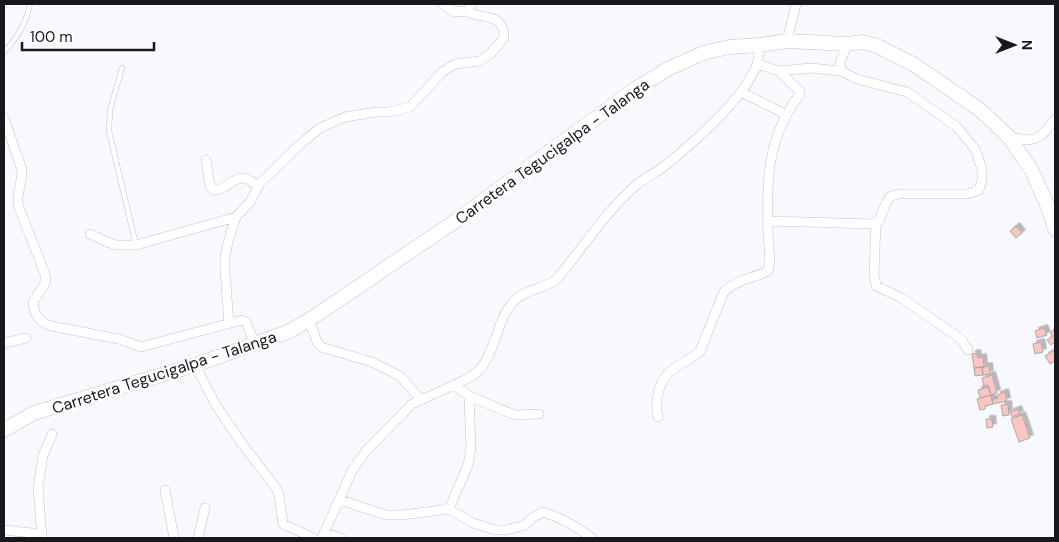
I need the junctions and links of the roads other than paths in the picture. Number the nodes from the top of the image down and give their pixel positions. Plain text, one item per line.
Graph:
1 (30, 4) edge
2 (443, 4) edge
3 (796, 4) edge
4 (469, 7) edge
5 (787, 41) junction
6 (847, 44) junction
7 (760, 45) junction
8 (4, 52) edge
9 (757, 64) junction
10 (122, 68) dead end
11 (841, 70) junction
12 (779, 71) junction
13 (741, 92) junction
14 (785, 114) junction
15 (4, 118) edge
16 (1055, 119) edge
17 (1008, 136) junction
18 (206, 160) dead end
19 (258, 186) junction
20 (236, 217) junction
21 (768, 221) junction
22 (876, 223) junction
23 (1055, 229) edge
24 (90, 234) dead end
25 (136, 245) junction
26 (309, 320) junction
27 (230, 323) junction
28 (26, 338) dead end
29 (4, 343) edge
30 (256, 344) junction
31 (968, 350) dead end
32 (195, 365) junction
33 (454, 385) junction
34 (469, 396) junction
35 (421, 400) junction
36 (540, 414) dead end
37 (658, 417) dead end
38 (4, 430) edge
39 (52, 434) dead end
40 (165, 490) dead end
41 (340, 500) junction
42 (205, 508) dead end
43 (449, 509) junction
44 (4, 530) edge
45 (42, 536) edge
46 (323, 536) edge
47 (174, 538) edge
48 (198, 538) edge
49 (314, 538) edge
50 (341, 538) edge
51 (592, 538) edge

1 - 8 lane
2 - 4 street
3 - 5 street
4 - 19 street
5 - 6 main road, Carretera Tegucigalpa - Talanga
5 - 7 main road, Carretera Tegucigalpa - Talanga
6 - 11 street
6 - 17 main road, Carretera Tegucigalpa - Talanga
7 - 9 street
7 - 26 main road, Carretera Tegucigalpa - Talanga
9 - 12 street
9 - 13 street
10 - 25 lane
11 - 12 street
11 - 22 street
12 - 14 street
13 - 14 street
13 - 33 street
14 - 21 street
15 - 27 street
16 - 17 street
17 - 23 main road, Carretera Tegucigalpa - Talanga
18 - 19 street
19 - 20 street
20 - 25 street
20 - 27 street
21 - 22 street
21 - 37 street
22 - 31 street
24 - 25 street
26 - 30 main road, Carretera Tegucigalpa - Talanga
26 - 35 street
27 - 30 street
28 - 29 street
30 - 32 main road, Carretera Tegucigalpa - Talanga
32 - 38 main road, Carretera Tegucigalpa - Talanga
32 - 49 street
33 - 34 street
33 - 35 street
34 - 36 street
34 - 43 street
35 - 41 street
39 - 45 street
40 - 47 street
41 - 43 street
41 - 46 street
42 - 48 street
43 - 51 street
44 - 45 street
46 - 50 street

